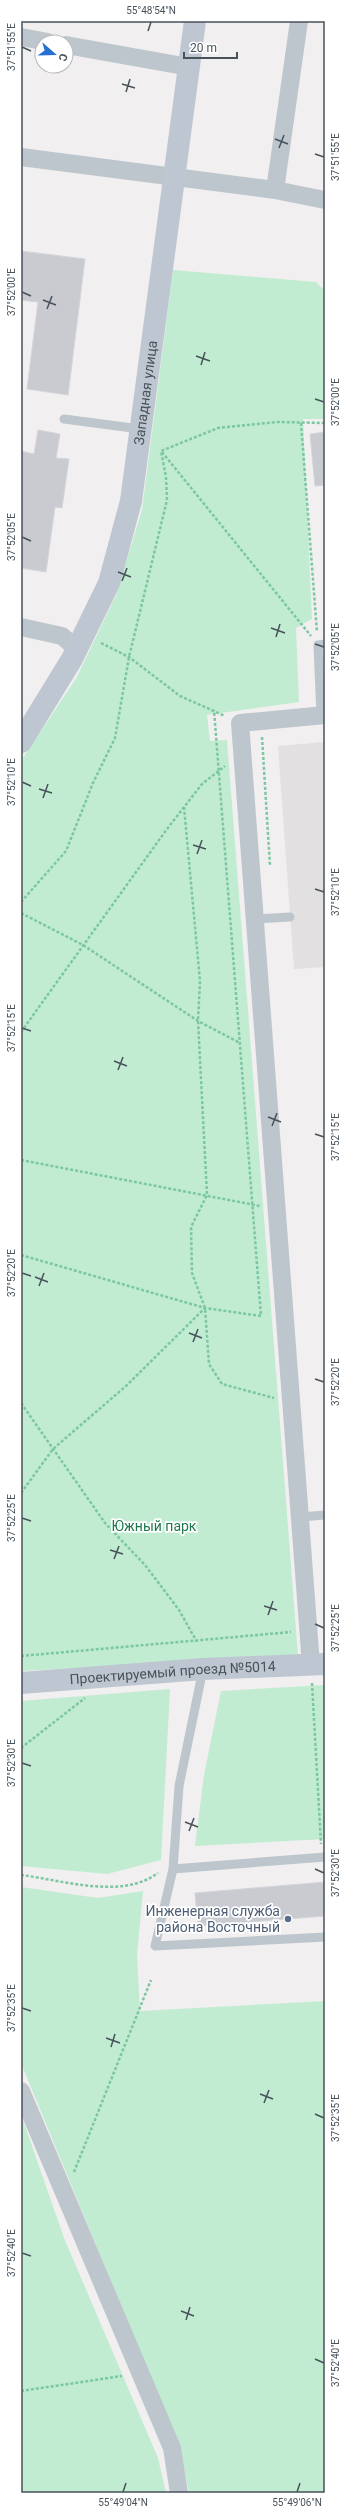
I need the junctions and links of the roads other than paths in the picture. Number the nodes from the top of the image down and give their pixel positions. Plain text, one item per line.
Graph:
1 (195, 21) edge
2 (299, 21) edge
3 (21, 37) edge
4 (34, 39) edge
5 (74, 46) edge
6 (189, 67) junction
7 (21, 157) edge
8 (174, 177) junction
9 (275, 190) junction
10 (325, 200) edge
11 (64, 419) dead end
12 (139, 439) junction
13 (21, 627) edge
14 (80, 643) junction
15 (321, 644) edge
16 (323, 716) edge
17 (21, 742) edge
18 (290, 917) dead end
19 (255, 920) junction
20 (322, 1516) edge
21 (300, 1517) junction
22 (318, 1664) edge
23 (203, 1670) junction
24 (21, 1683) edge
25 (324, 1858) edge
26 (174, 1865) junction
27 (325, 1938) edge
28 (21, 2091) edge
29 (178, 2493) edge

1 - 6 street, Западная улица
2 - 9 street
3 - 4 street
5 - 6 street
6 - 8 street, Западная улица
7 - 8 street
8 - 9 street
8 - 12 street, Западная улица
9 - 10 street
11 - 12 lane
12 - 14 street, Западная улица
13 - 14 street
14 - 17 street, Западная улица
15 - 16 lane
16 - 19 street
18 - 19 lane
19 - 21 street
20 - 21 lane
21 - 22 street
22 - 23 street, Проектируемый проезд №5014
23 - 24 street, Проектируемый проезд №5014
23 - 26 lane
25 - 26 lane
26 - 27 lane
28 - 29 street

